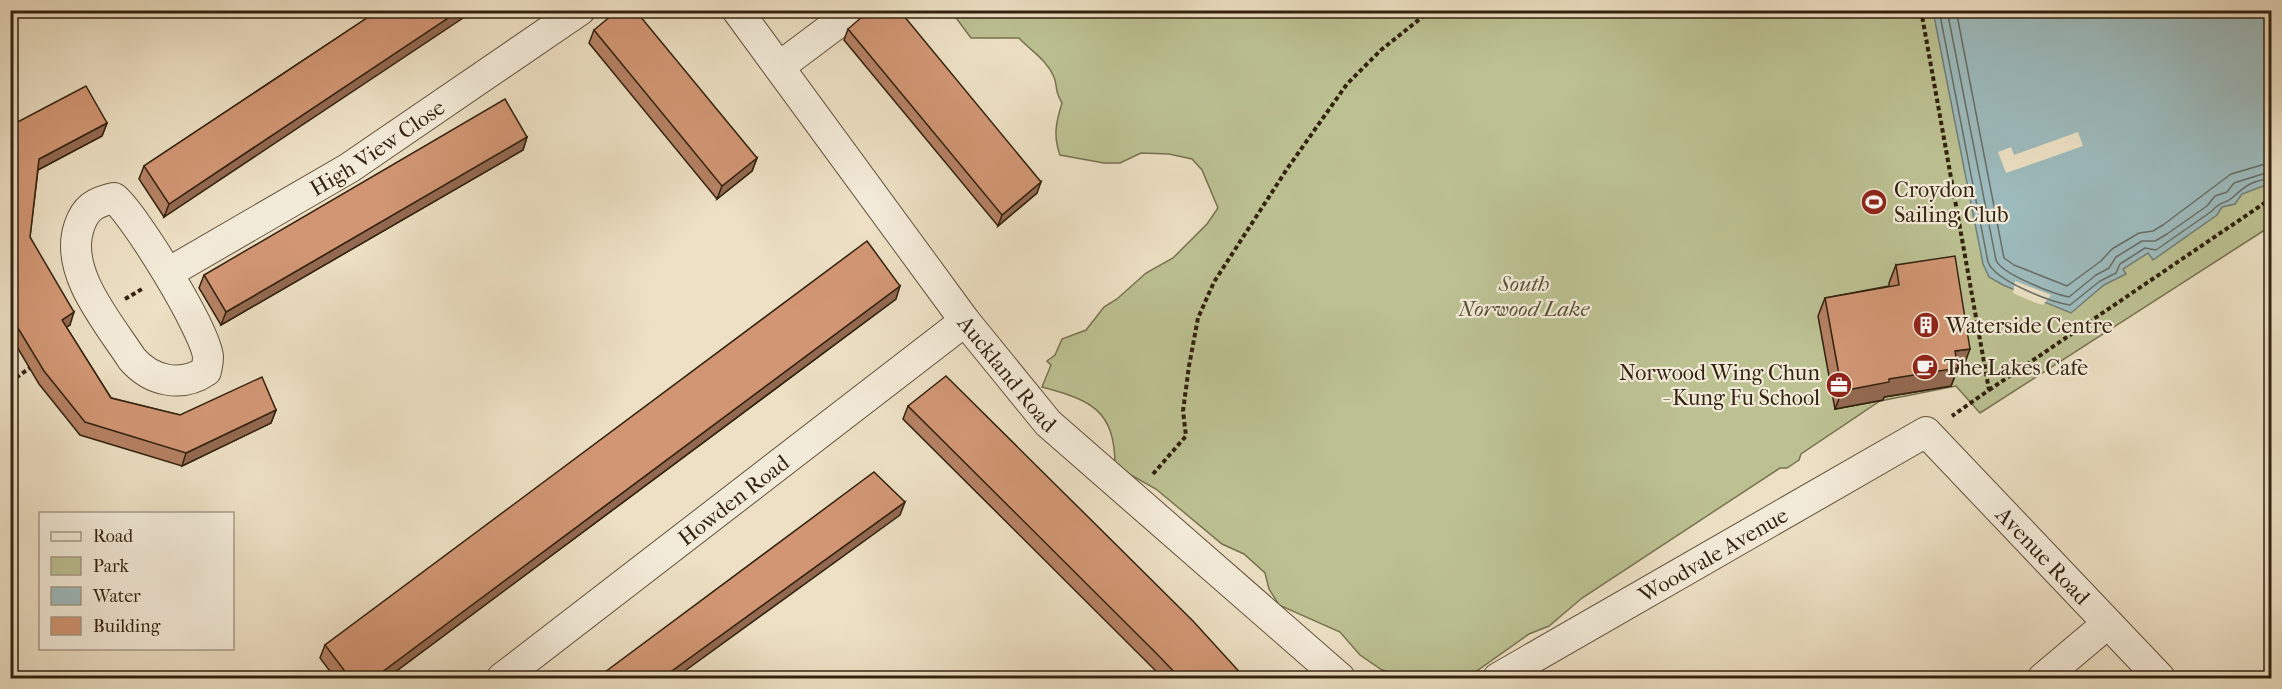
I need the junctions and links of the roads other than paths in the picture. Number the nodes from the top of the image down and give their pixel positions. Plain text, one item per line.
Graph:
1 (580, 10) edge
2 (737, 10) edge
3 (855, 10) edge
4 (779, 67) junction
5 (168, 273) junction
6 (965, 321) junction
7 (1926, 432) joint
8 (2107, 624) junction
9 (502, 678) edge
10 (1340, 678) edge
11 (1498, 678) edge
12 (2043, 678) edge
13 (2160, 678) edge

1 - 5 street, High View Close
2 - 4 street, Auckland Road
3 - 4 street
4 - 6 street, Auckland Road
5 - 5 street
6 - 9 street, Howden Road
6 - 10 street, Auckland Road
7 - 8 street, Avenue Road
7 - 11 street, Woodvale Avenue
8 - 12 street
8 - 13 street, Avenue Road

